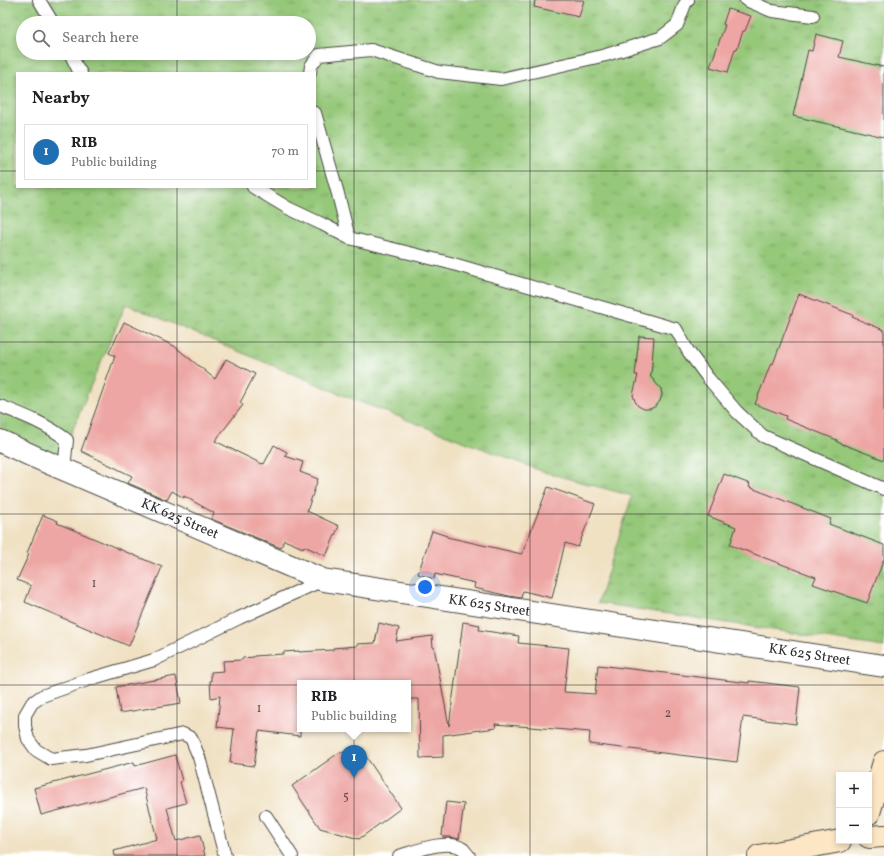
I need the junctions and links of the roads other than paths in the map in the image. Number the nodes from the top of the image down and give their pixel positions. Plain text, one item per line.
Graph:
1 (39, 0) edge
2 (688, 0) edge
3 (746, 0) edge
4 (49, 16) edge
5 (813, 16) dead end
6 (316, 59) edge
7 (74, 60) edge
8 (315, 60) edge
9 (80, 72) edge
10 (310, 72) edge
11 (316, 117) edge
12 (255, 188) edge
13 (349, 238) junction
14 (0, 406) edge
15 (0, 441) edge
16 (64, 469) junction
17 (884, 489) edge
18 (323, 580) junction
19 (884, 666) edge
20 (884, 762) edge
21 (870, 808) edge
22 (266, 816) dead end
23 (884, 836) edge
24 (872, 837) edge
25 (836, 842) edge
26 (225, 856) edge
27 (292, 856) edge
28 (399, 856) edge
29 (469, 856) edge
30 (759, 856) edge

1 - 4 lane
2 - 6 lane
3 - 5 lane
7 - 9 lane
8 - 10 lane
11 - 13 lane
12 - 13 lane
13 - 17 lane
14 - 16 lane
15 - 16 street, KK 625 Street
16 - 18 street, KK 625 Street
18 - 19 street, KK 625 Street
18 - 26 lane
20 - 21 main road
22 - 27 lane
23 - 24 main road
25 - 30 main road
28 - 29 lane

